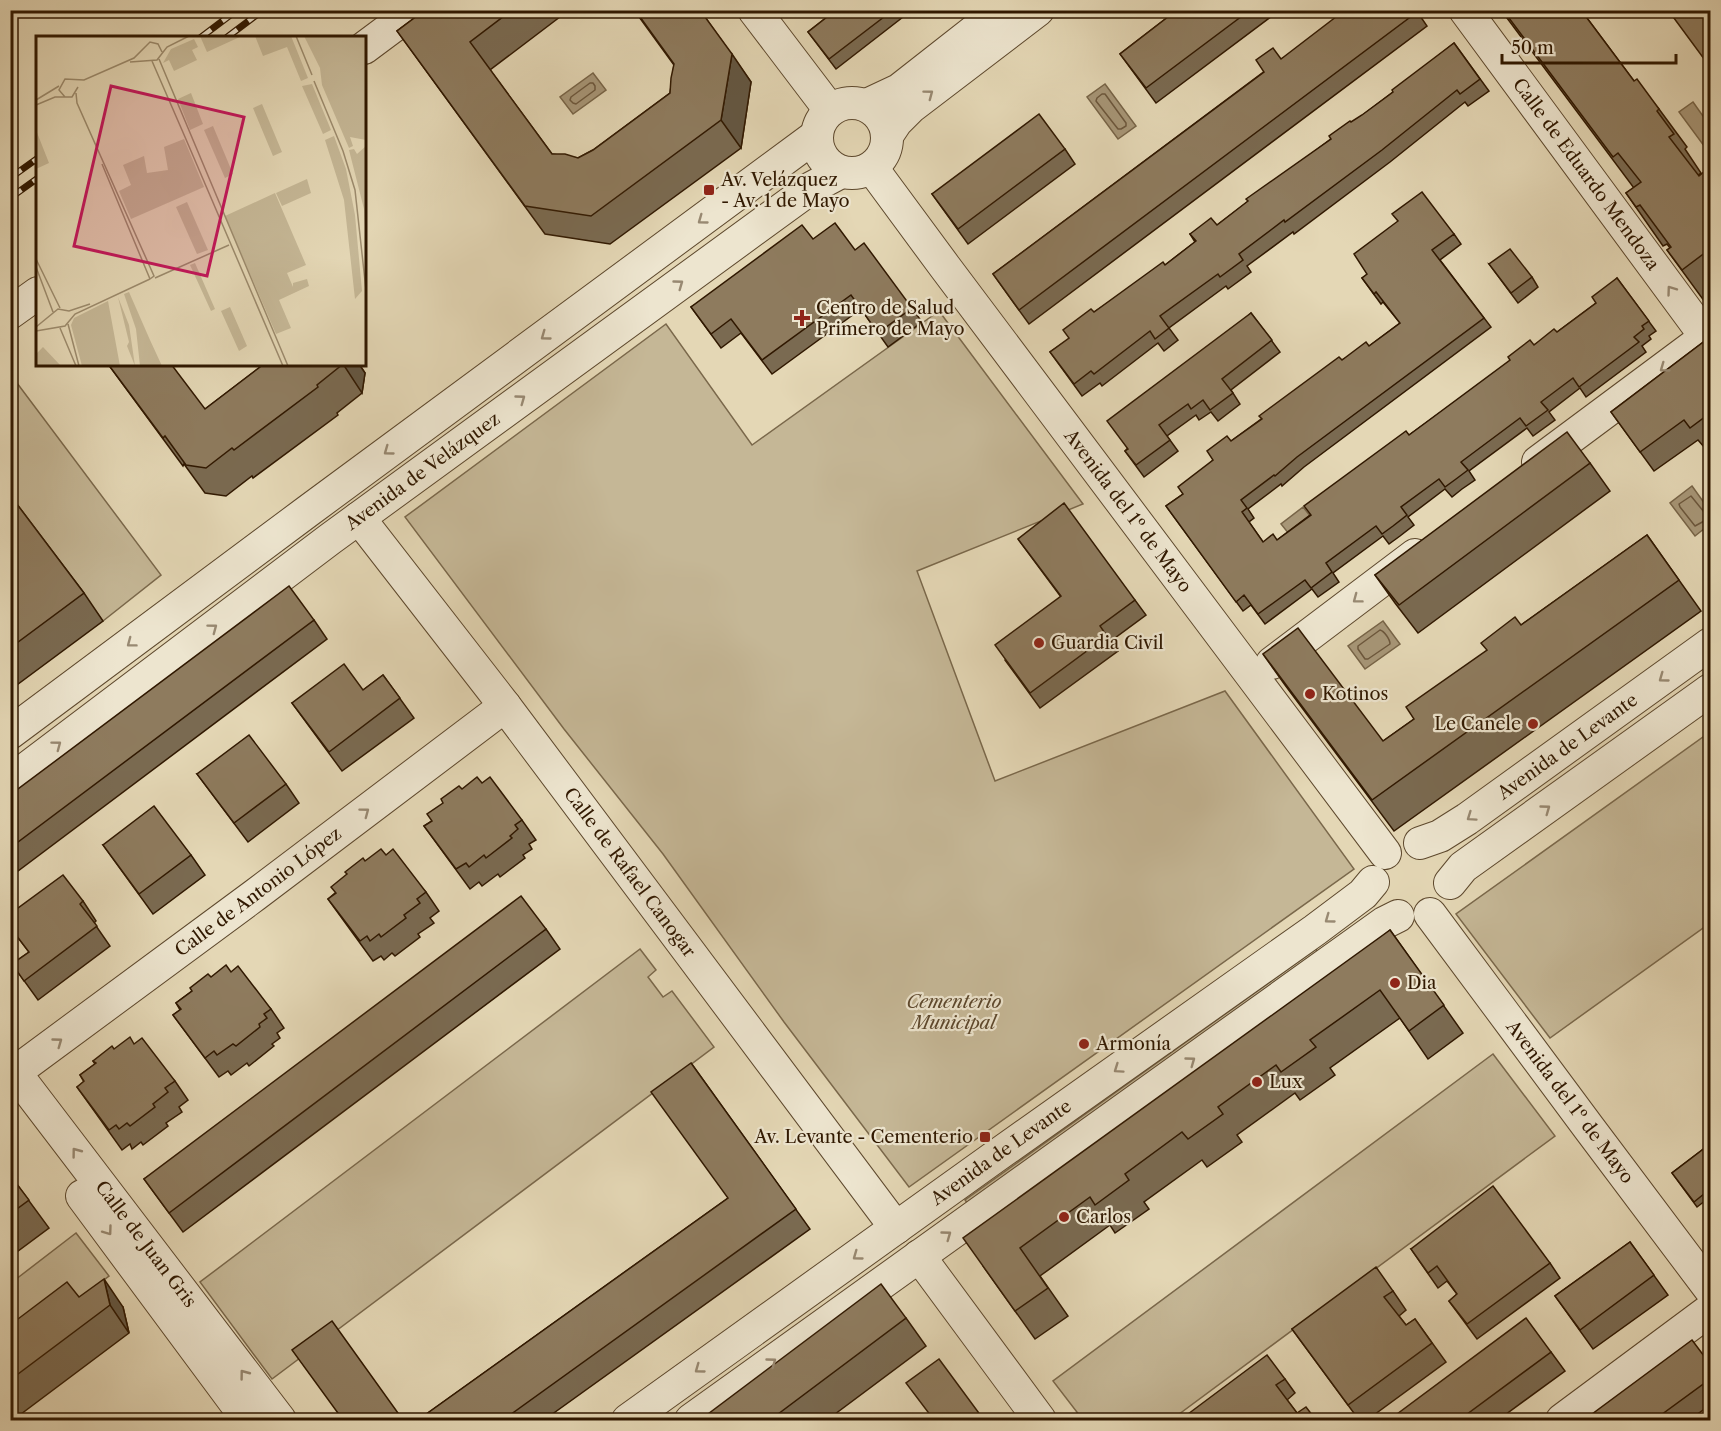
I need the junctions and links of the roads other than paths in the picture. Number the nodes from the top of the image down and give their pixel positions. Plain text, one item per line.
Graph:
1 (415, 10) edge
2 (754, 10) edge
3 (1002, 10) edge
4 (1038, 10) edge
5 (1466, 10) edge
6 (366, 47) edge
7 (867, 105) junction
8 (823, 123) junction
9 (888, 134) junction
10 (872, 168) junction
11 (841, 171) junction
12 (36, 294) edge
13 (10, 313) edge
14 (1708, 335) edge
15 (1513, 481) edge
16 (359, 518) junction
17 (1438, 537) edge
18 (1710, 644) edge
19 (1252, 677) junction
20 (1710, 690) edge
21 (505, 706) junction
22 (10, 733) edge
23 (10, 781) edge
24 (1420, 843) junction
25 (1385, 853) junction
26 (1373, 882) junction
27 (1450, 883) junction
28 (1430, 914) junction
29 (1398, 916) junction
30 (12, 1079) edge
31 (896, 1228) junction
32 (919, 1256) junction
33 (1710, 1289) edge
34 (1710, 1310) edge
35 (248, 1420) edge
36 (280, 1420) edge
37 (628, 1420) edge
38 (691, 1420) edge
39 (1040, 1420) edge
40 (1562, 1420) edge

1 - 6 street
2 - 8 street
3 - 7 street
9 -> 4 street
14 -> 5 street, Calle de Eduardo Mendoza
7 - 8 street
7 - 9 street
8 - 11 street
8 -> 22 street, Avenida de Velázquez
9 - 10 street
10 - 11 street
10 - 19 street, Avenida del 1º de Mayo
16 -> 11 street, Avenida de Velázquez
12 - 13 street
14 -> 15 street
16 - 21 street, Calle de Rafael Canogar
23 -> 16 street, Avenida de Velázquez
17 -> 19 street
18 -> 24 street, Avenida de Levante
19 - 25 street, Avenida del 1º de Mayo
27 -> 20 street, Avenida de Levante
30 -> 21 street, Calle de Antonio López
21 - 31 street, Calle de Rafael Canogar
24 - 25 street
24 - 27 street
25 - 26 street
26 - 29 street
26 -> 31 street, Avenida de Levante
27 - 28 street
28 - 29 street
28 - 33 street, Avenida del 1º de Mayo
32 -> 29 street, Avenida de Levante
30 -> 35 street, Calle de Juan Gris
36 -> 30 street, Calle de Juan Gris
31 -> 37 street, Avenida de Levante
38 -> 32 street, Avenida de Levante
32 - 39 street
34 - 40 street

